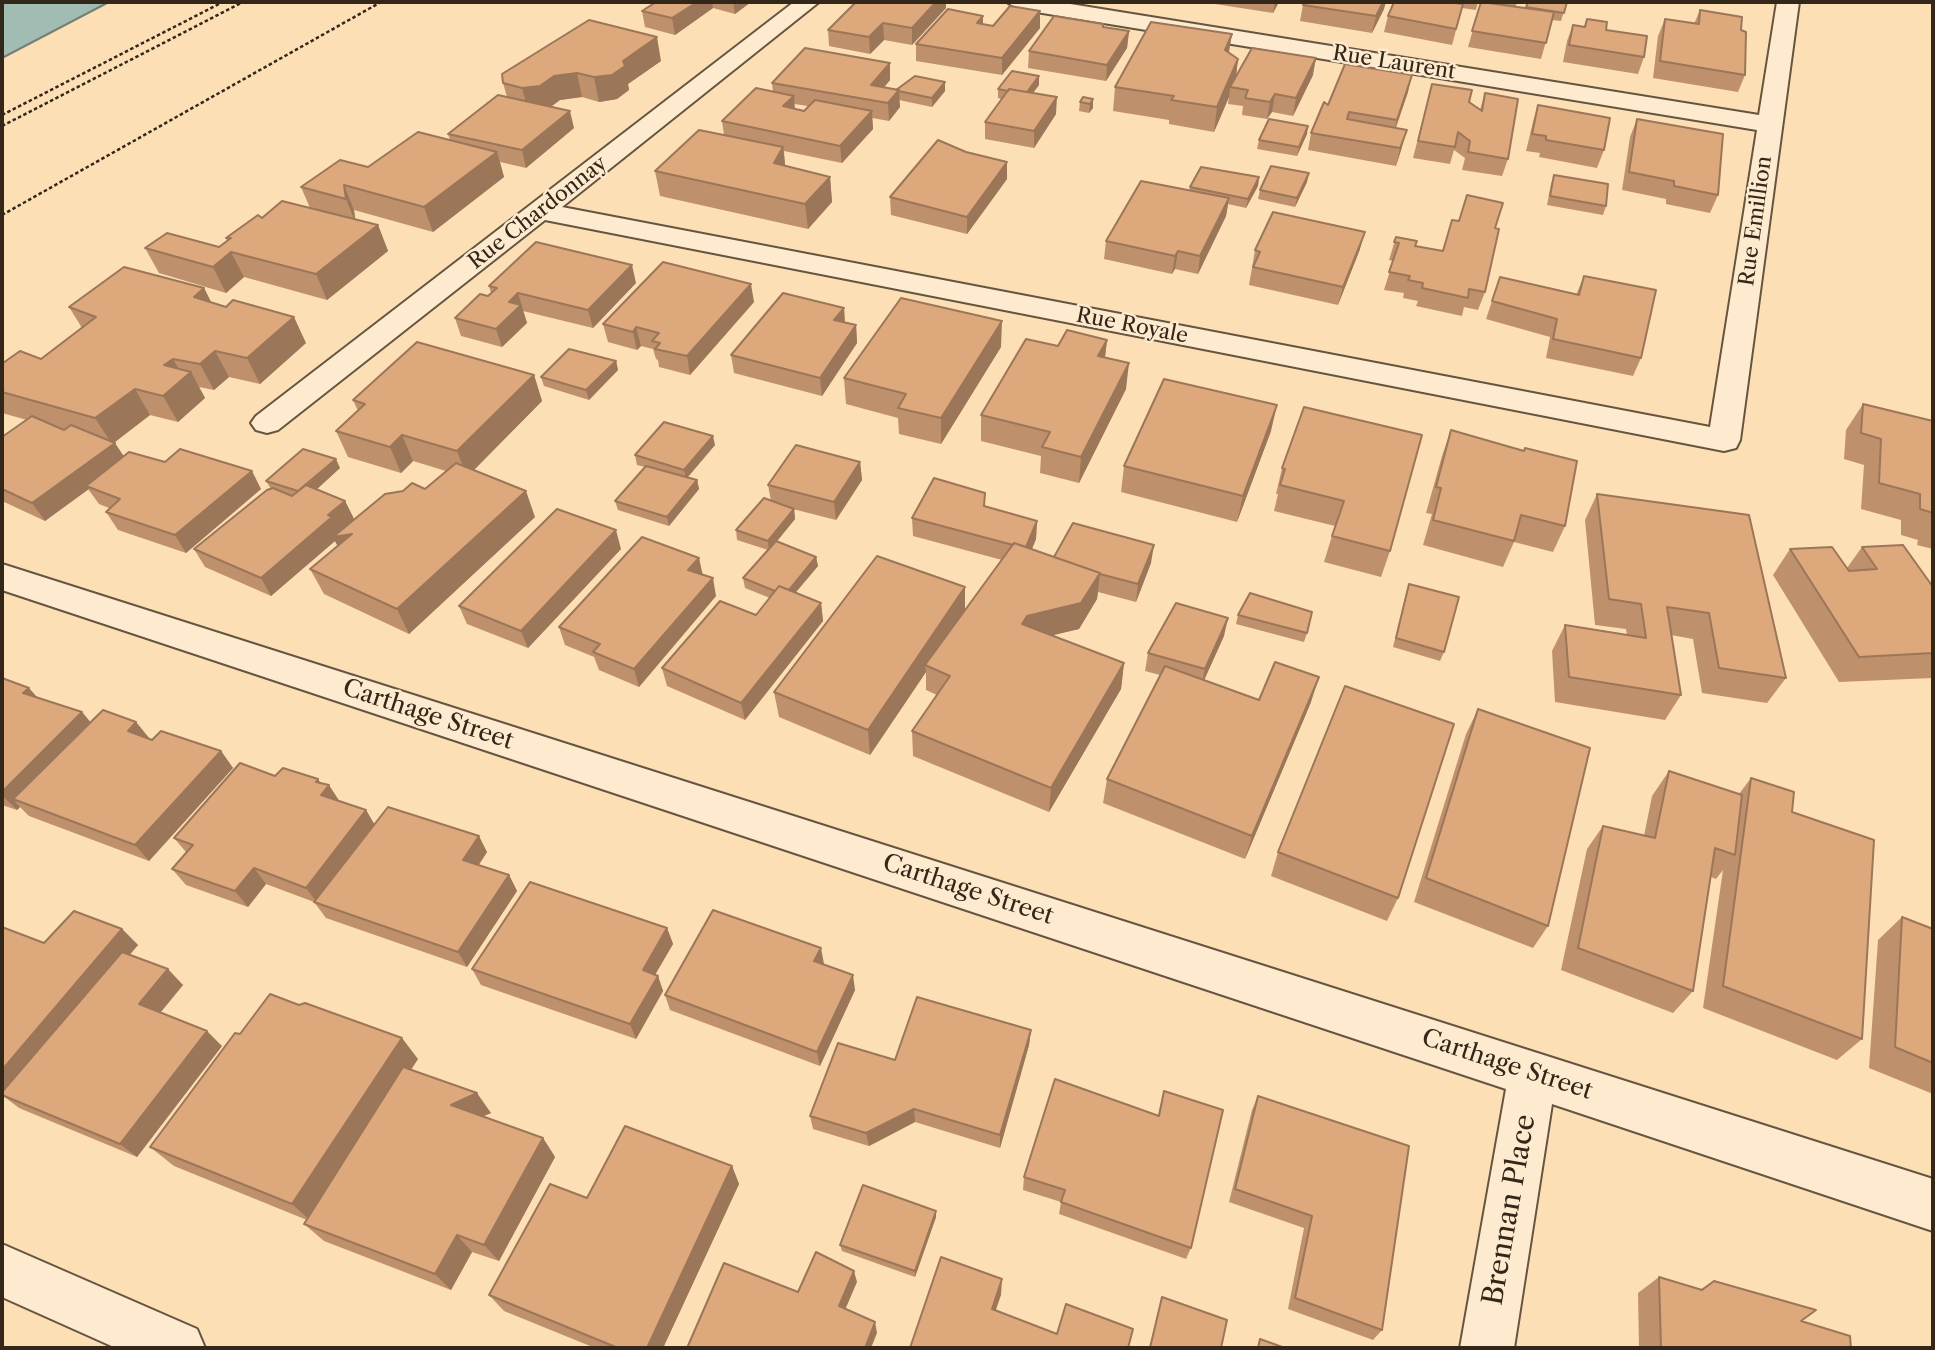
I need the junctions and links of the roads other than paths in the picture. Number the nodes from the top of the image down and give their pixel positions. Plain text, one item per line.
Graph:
1 (808, 2) edge
2 (1018, 2) edge
3 (1787, 2) edge
4 (1769, 124) junction
5 (541, 211) junction
6 (267, 423) dead end
7 (1724, 440) joint
8 (2, 577) edge
9 (1533, 1073) junction
10 (1933, 1205) edge
11 (2, 1270) edge
12 (178, 1348) edge
13 (1486, 1348) edge

1 - 5 street, Rue Chardonnay
2 - 4 street, Rue Laurent
3 - 4 street, Rue Emillion
4 - 7 street, Rue Emillion
5 - 6 street, Rue Chardonnay
5 - 7 street, Rue Royale
8 - 9 street, Carthage Street
9 - 10 street, Carthage Street
9 - 13 street, Brennan Place
11 - 12 street

